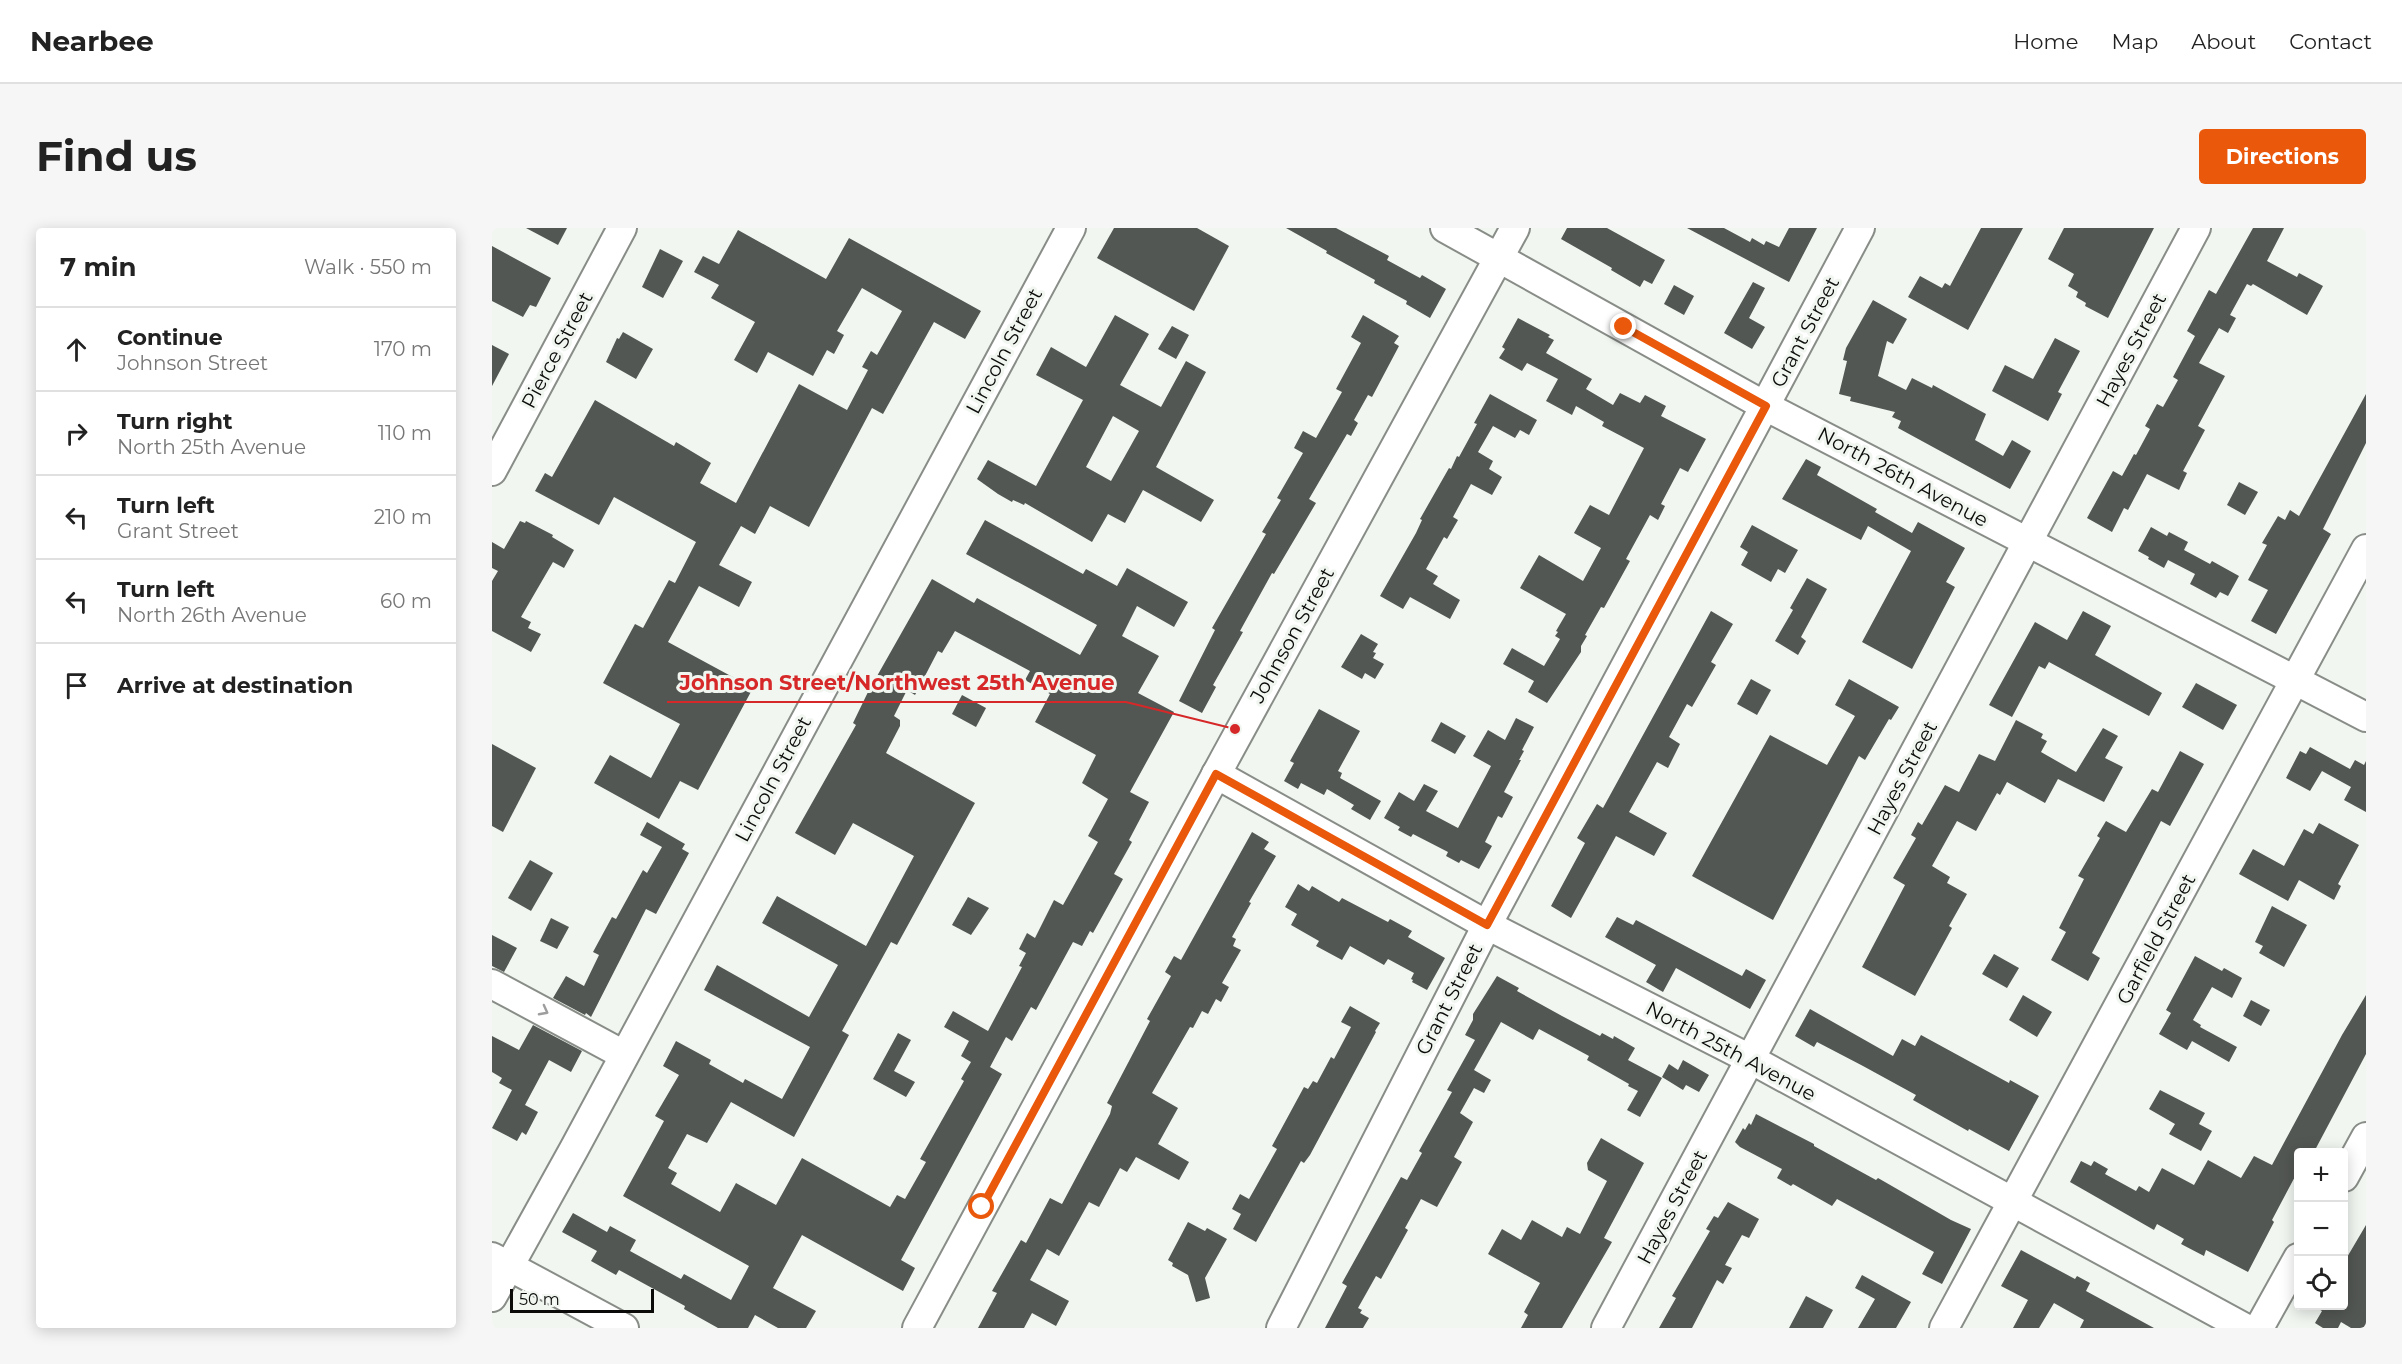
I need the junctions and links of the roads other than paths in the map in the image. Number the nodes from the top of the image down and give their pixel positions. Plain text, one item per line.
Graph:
1 (622, 228) edge
2 (1071, 228) edge
3 (1445, 228) edge
4 (1515, 228) edge
5 (1860, 228) edge
6 (2196, 228) edge
7 (1499, 257) junction
8 (1766, 406) junction
9 (492, 471) edge
10 (2028, 543) junction
11 (2366, 549) edge
12 (2297, 680) junction
13 (2366, 717) edge
14 (1216, 774) junction
15 (1487, 925) junction
16 (492, 984) edge
17 (624, 1055) junction
18 (1752, 1060) junction
19 (2366, 1137) edge
20 (2348, 1168) edge
21 (2013, 1203) junction
22 (500, 1262) edge
23 (2294, 1265) edge
24 (492, 1297) edge
25 (624, 1328) edge
26 (917, 1328) edge
27 (1281, 1328) edge
28 (1606, 1328) edge
29 (1944, 1328) edge
30 (2245, 1328) edge
31 (2259, 1328) edge

1 - 9 street, Pierce Street
2 - 17 street, Lincoln Street
3 - 7 street, North 26th Avenue
4 - 7 street, Johnson Street
5 - 8 street, Grant Street
6 - 10 street, Hayes Street
7 - 8 street, North 26th Avenue
7 - 14 street, Johnson Street
8 - 10 street, North 26th Avenue
8 - 15 street, Grant Street
10 - 12 street, North 26th Avenue
10 - 18 street, Hayes Street
11 - 12 street, Garfield Street
12 - 13 street, North 26th Avenue
12 - 21 street, Garfield Street
14 - 15 street, North 25th Avenue
14 - 26 street, Johnson Street
15 - 18 street, North 25th Avenue
15 - 27 street, Grant Street
16 -> 17 street
17 - 22 street, Lincoln Street
18 - 21 street, North 25th Avenue
18 - 28 street, Hayes Street
19 - 20 street
21 - 29 street, Garfield Street
21 - 30 street, North 25th Avenue
22 - 24 street, Lincoln Street
22 - 25 street
23 - 31 street

